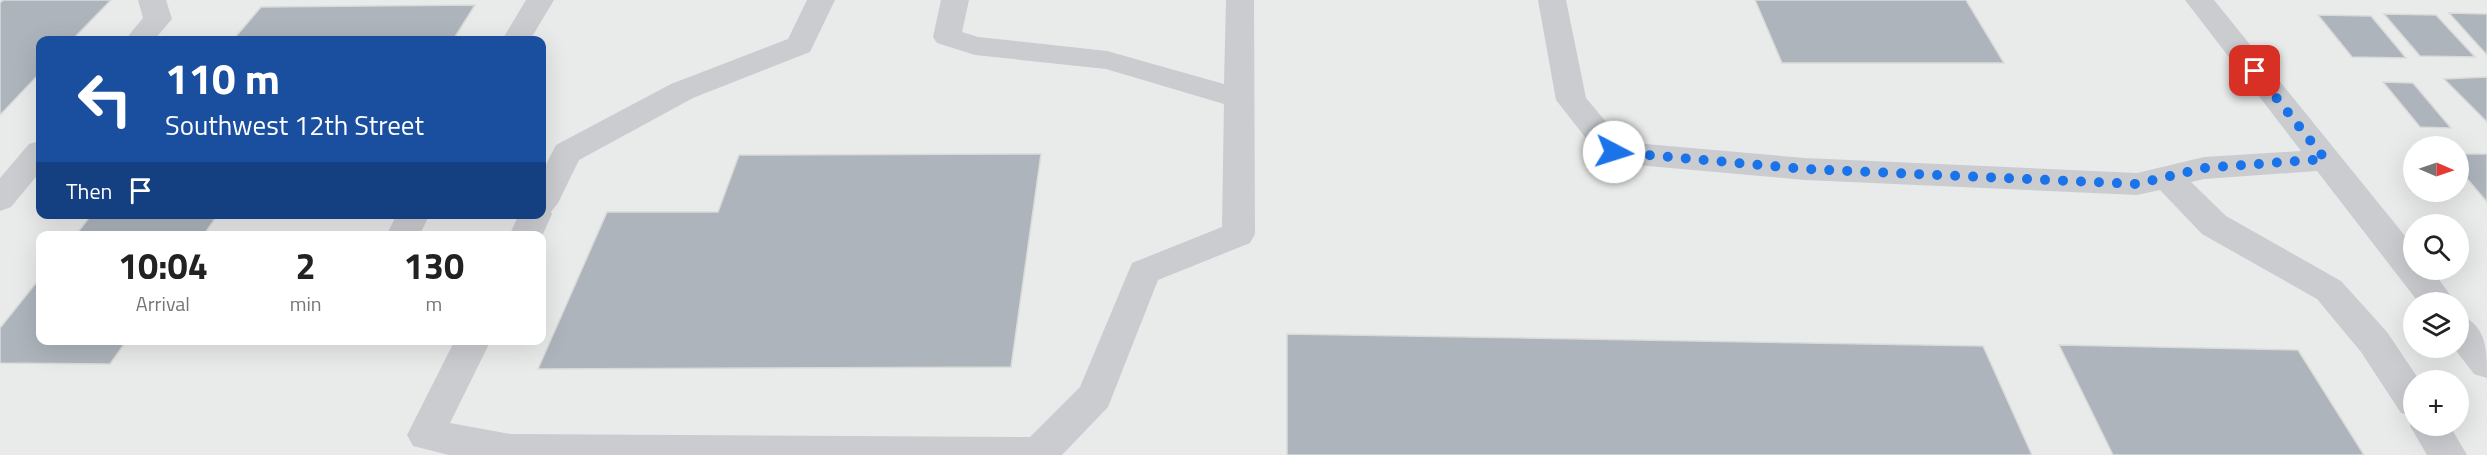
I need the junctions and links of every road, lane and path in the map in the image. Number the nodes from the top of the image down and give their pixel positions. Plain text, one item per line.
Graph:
1 (152, 0) edge
2 (540, 0) edge
3 (821, 0) edge
4 (955, 0) edge
5 (1240, 0) edge
6 (1552, 0) edge
7 (2199, 0) edge
8 (143, 36) edge
9 (518, 36) edge
10 (1239, 98) junction
11 (36, 157) edge
12 (2325, 159) junction
13 (2167, 177) junction
14 (546, 195) edge
15 (0, 198) edge
16 (2430, 292) edge
17 (2469, 342) edge
18 (471, 345) edge
19 (2487, 364) edge
20 (2403, 386) edge
21 (2436, 436) edge
22 (2448, 455) edge

1 - 8 street
2 - 9 street
3 - 14 street
4 - 10 street
5 - 10 street
6 - 13 street
7 - 12 street
10 - 18 street
11 - 15 street
12 - 13 street
12 - 16 street
13 - 20 street
17 - 19 street
21 - 22 street

